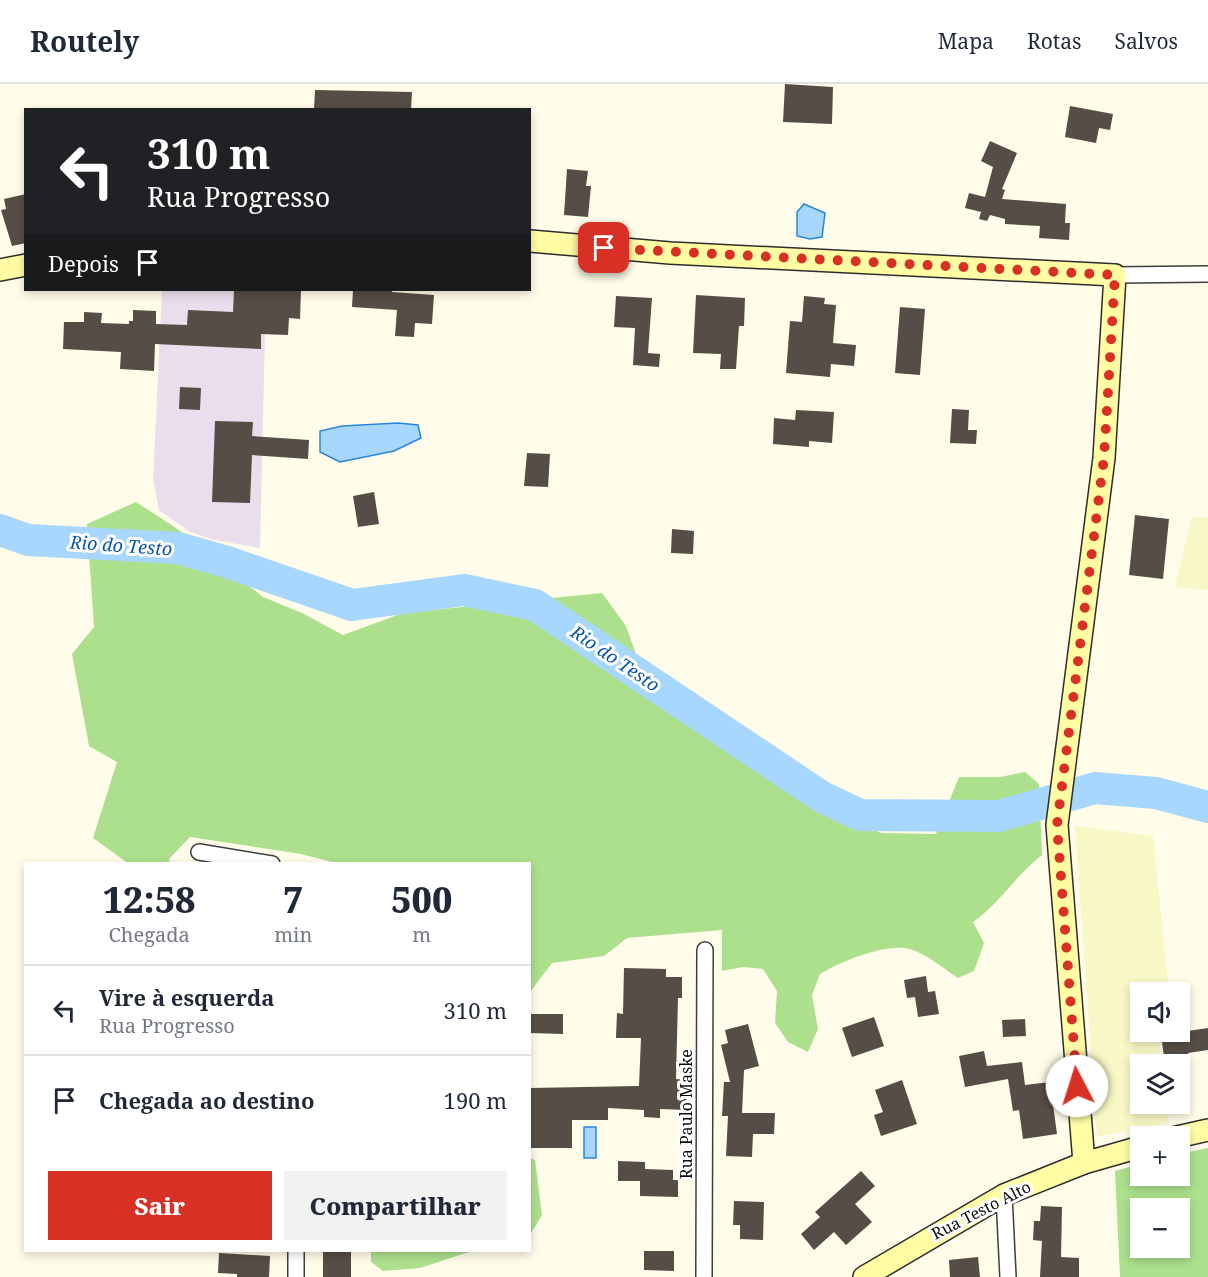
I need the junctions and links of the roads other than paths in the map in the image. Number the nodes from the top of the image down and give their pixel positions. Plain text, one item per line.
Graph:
1 (531, 242) edge
2 (24, 265) edge
3 (0, 270) edge
4 (1208, 274) edge
5 (1115, 275) junction
6 (199, 852) dead end
7 (260, 862) edge
8 (705, 950) dead end
9 (1208, 1130) edge
10 (1190, 1134) edge
11 (1130, 1150) edge
12 (1084, 1164) junction
13 (1004, 1195) junction
14 (296, 1252) edge
15 (296, 1277) edge
16 (704, 1277) edge
17 (864, 1277) edge
18 (1008, 1277) edge

1 - 5 street
2 - 3 street
4 - 5 street
5 - 12 street
6 - 7 street
8 - 16 street, Rua Paulo Maske
9 - 10 street
11 - 12 street, Rua Testo Alto
12 - 13 street, Rua Testo Alto
13 - 17 street, Rua Testo Alto
13 - 18 street
14 - 15 street

